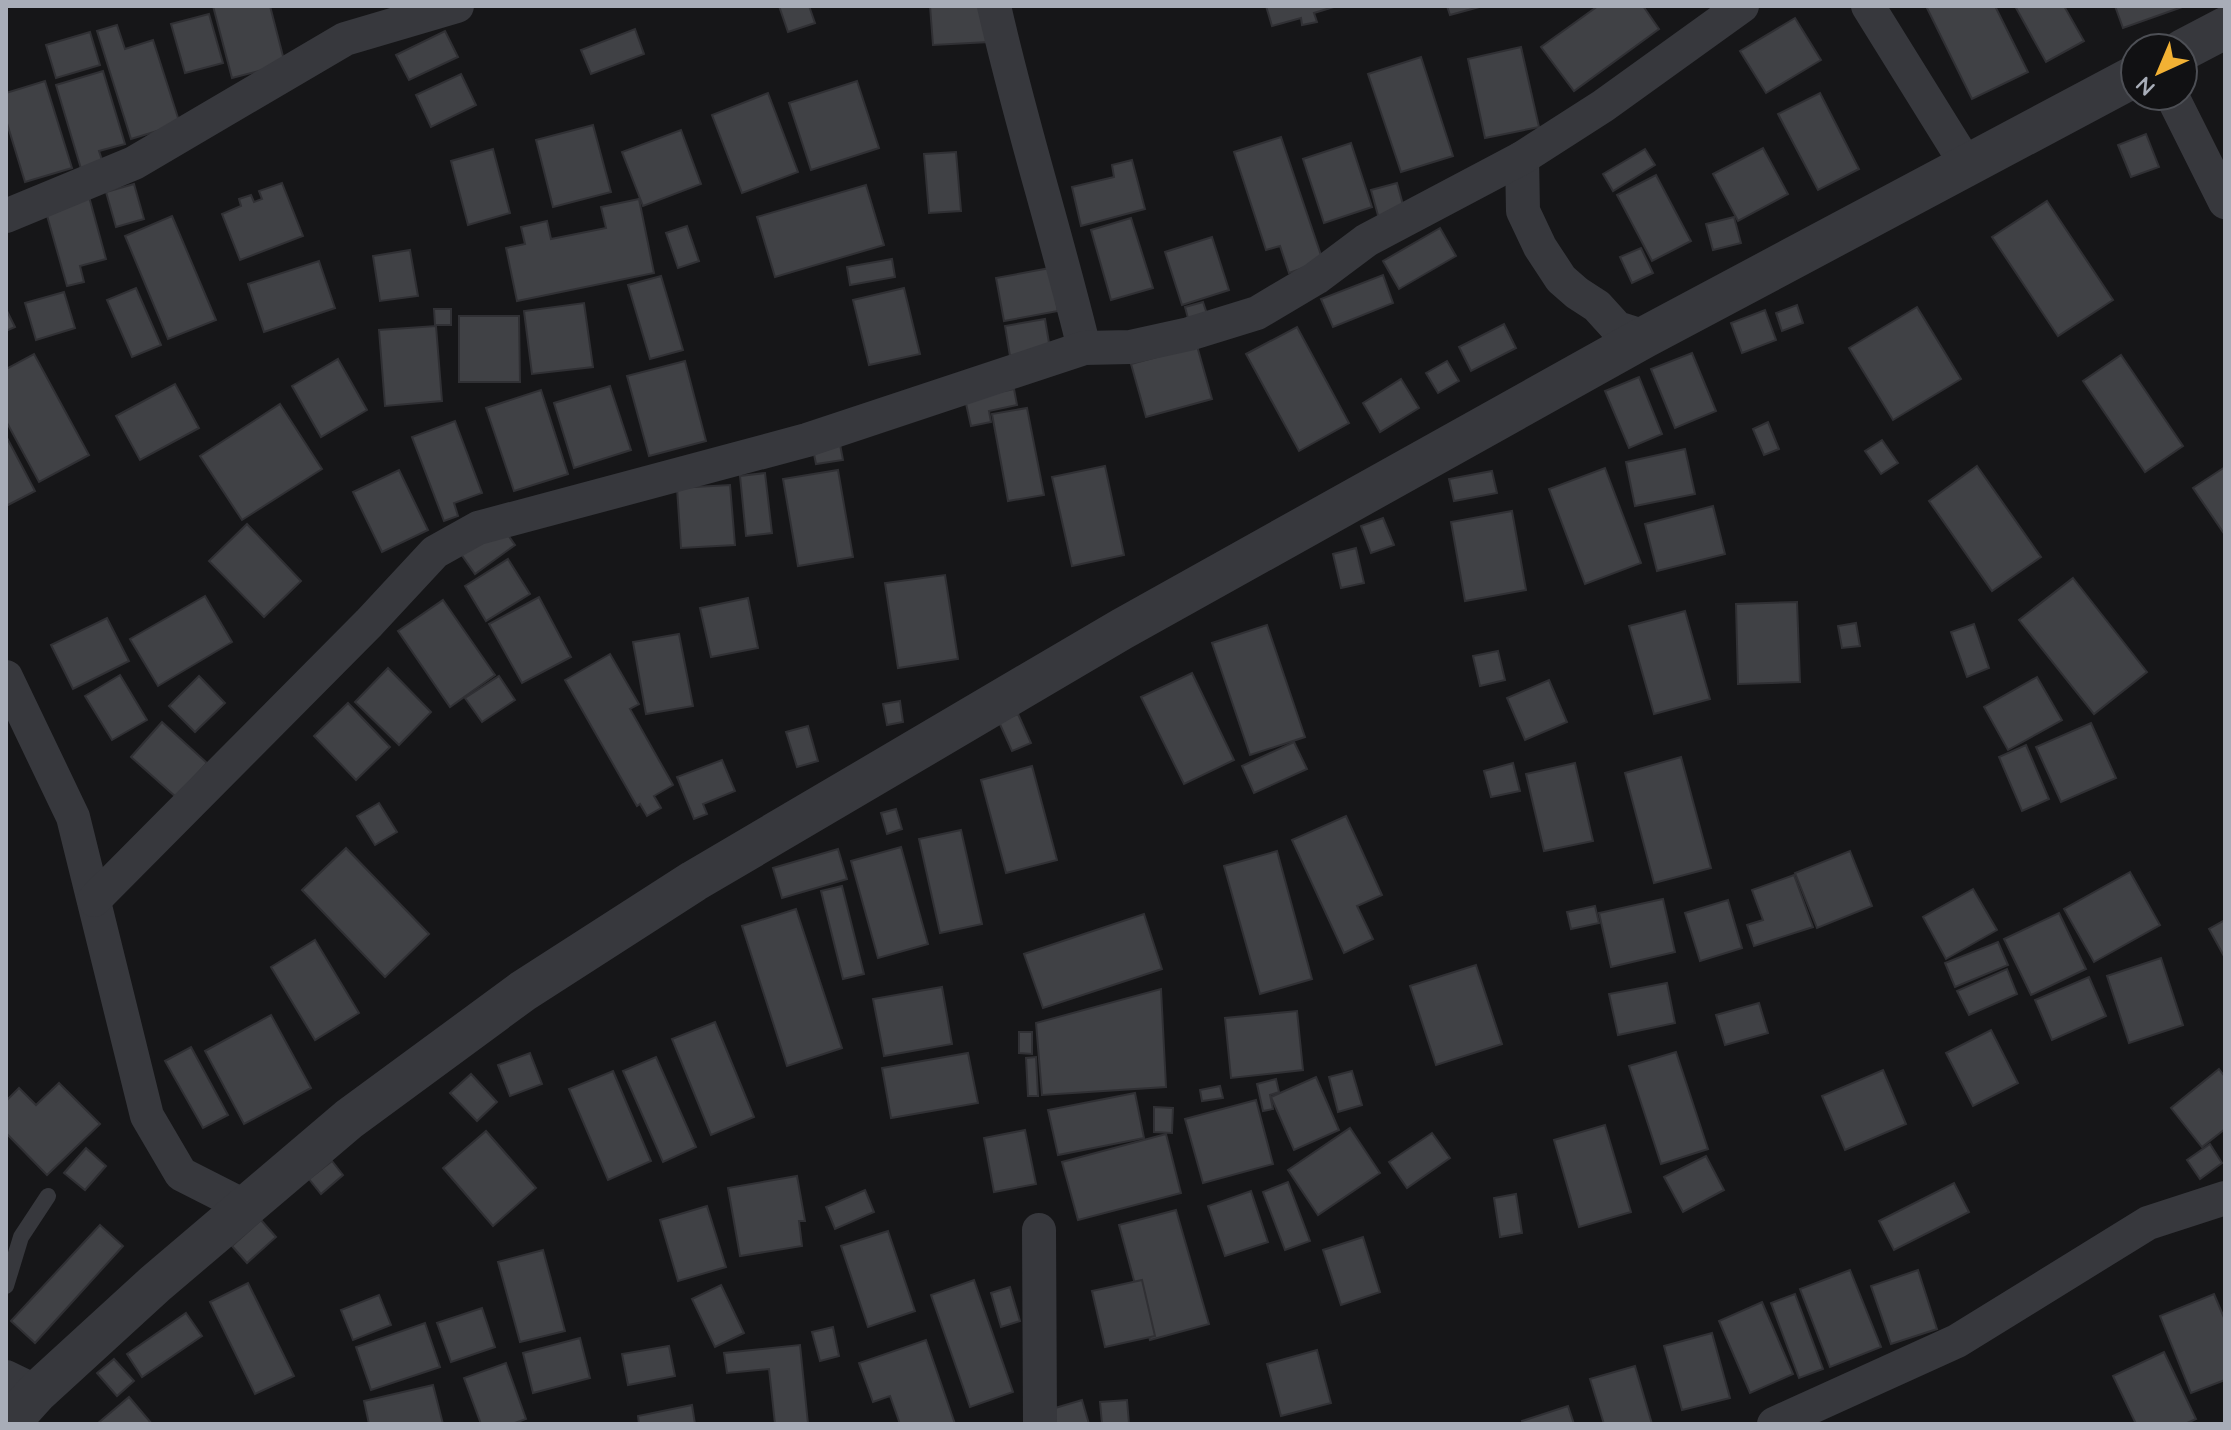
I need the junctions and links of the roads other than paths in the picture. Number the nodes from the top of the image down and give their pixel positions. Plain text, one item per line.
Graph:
1 (457, 6) edge
2 (994, 6) edge
3 (1742, 6) edge
4 (1868, 6) edge
5 (2225, 28) edge
6 (2199, 42) edge
7 (2119, 85) edge
8 (2180, 112) edge
9 (1522, 158) junction
10 (1968, 167) junction
11 (2225, 202) edge
12 (6, 216) edge
13 (1645, 337) junction
14 (1084, 348) junction
15 (6, 677) edge
16 (94, 900) junction
17 (48, 1196) dead end
18 (2225, 1198) edge
19 (246, 1207) junction
20 (1039, 1230) dead end
21 (6, 1286) edge
22 (22, 1384) edge
23 (8, 1424) edge
24 (1040, 1424) edge
25 (1774, 1424) edge

1 - 12 street
2 - 14 street
3 - 9 street
4 - 10 street
5 - 6 street
7 - 10 street
8 - 11 street
9 - 13 street
9 - 14 street
10 - 13 street
13 - 19 street
14 - 16 street
15 - 16 street
16 - 19 street
17 - 21 lane
18 - 25 street
19 - 22 street
20 - 24 street
22 - 23 street

